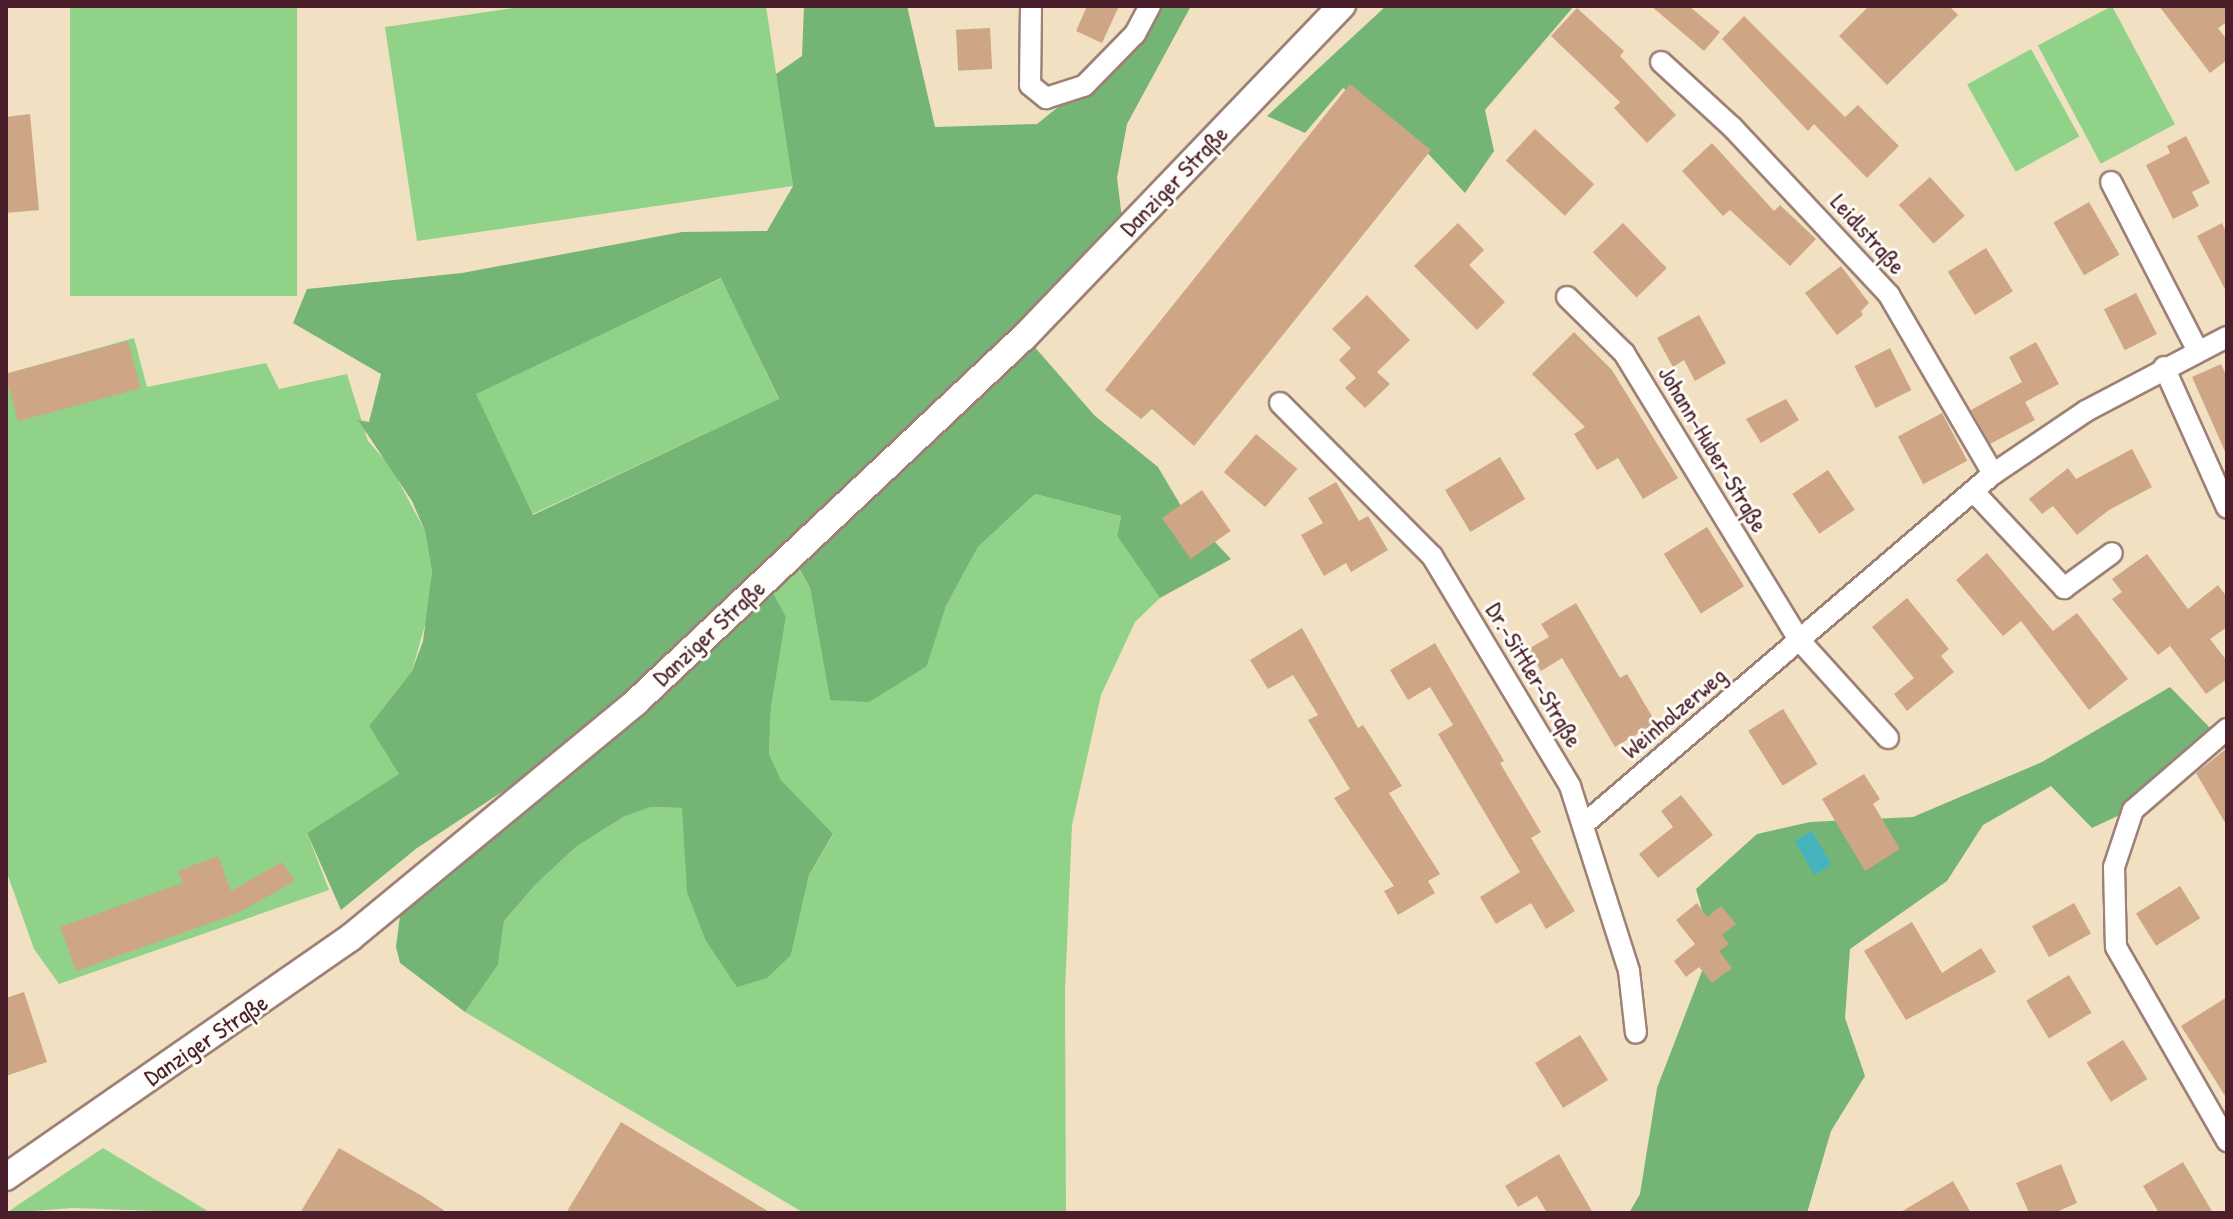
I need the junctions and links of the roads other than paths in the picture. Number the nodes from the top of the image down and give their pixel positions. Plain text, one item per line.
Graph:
1 (1031, 6) edge
2 (1150, 6) edge
3 (1342, 6) edge
4 (1661, 62) dead end
5 (2111, 182) dead end
6 (1567, 297) dead end
7 (2227, 337) edge
8 (2198, 351) junction
9 (2164, 367) junction
10 (1280, 403) dead end
11 (1993, 474) junction
12 (1974, 492) junction
13 (2227, 508) edge
14 (2112, 553) dead end
15 (1800, 641) junction
16 (2227, 729) edge
17 (1888, 738) dead end
18 (1583, 825) junction
19 (1636, 1033) dead end
20 (2227, 1141) edge
21 (6, 1177) edge

1 - 2 street
3 - 21 street, Danziger Straße
4 - 11 street, Leidlstraße
5 - 8 street
6 - 15 street, Johann-Huber-Straße
7 - 8 street, Weinholzerweg
8 - 9 street, Weinholzerweg
9 - 11 street, Weinholzerweg
9 - 13 street
10 - 18 street, Dr.-Sittler-Straße
11 - 12 street, Weinholzerweg
12 - 14 street
12 - 15 street, Weinholzerweg
15 - 17 street
15 - 18 street, Weinholzerweg
16 - 20 street
18 - 19 street, Dr.-Sittler-Straße

